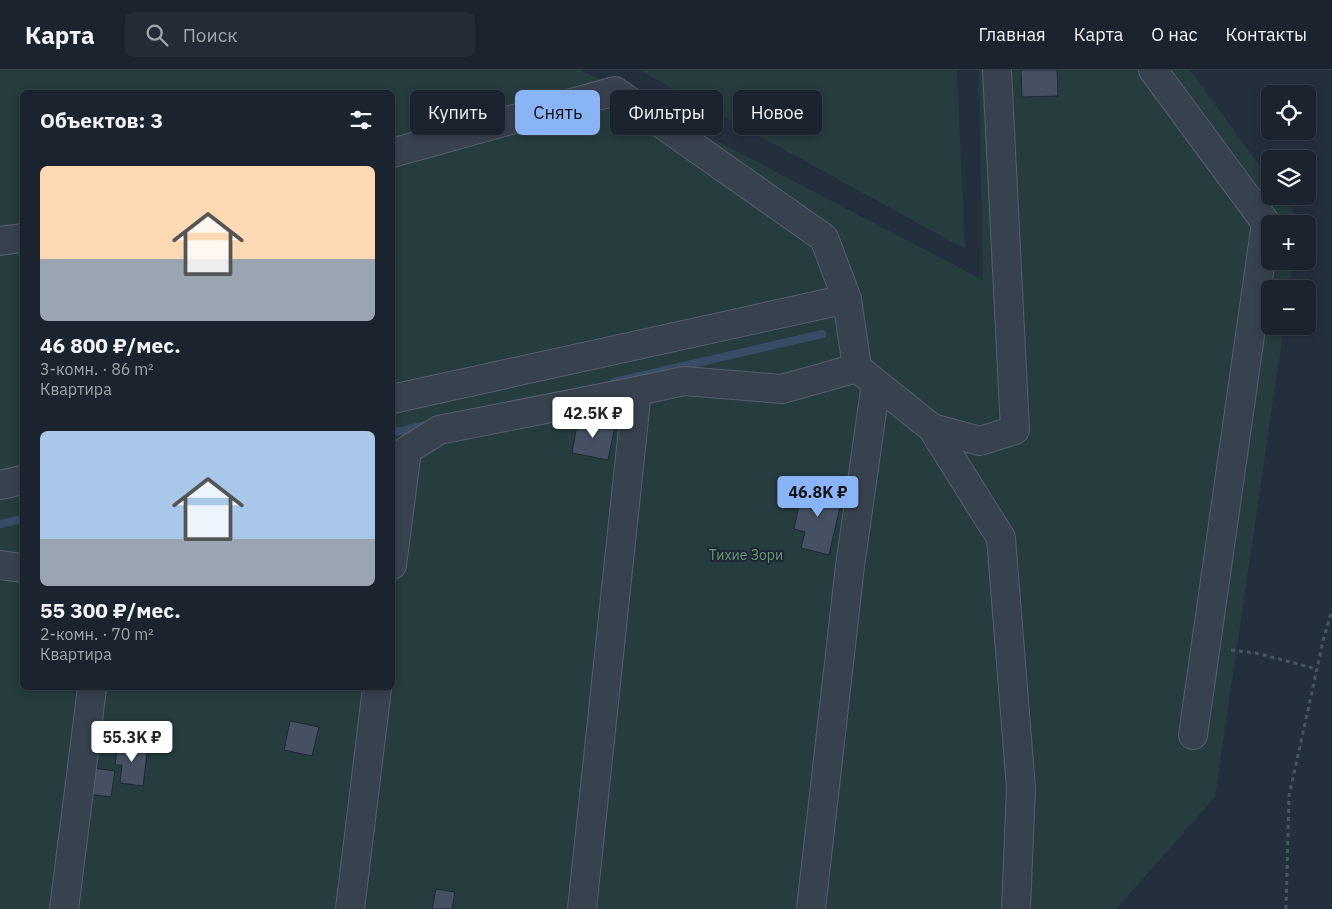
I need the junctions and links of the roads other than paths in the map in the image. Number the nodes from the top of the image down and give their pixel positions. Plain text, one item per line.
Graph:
1 (997, 70) edge
2 (1153, 70) edge
3 (395, 152) edge
4 (20, 238) edge
5 (0, 241) edge
6 (846, 298) junction
7 (867, 376) junction
8 (637, 392) junction
9 (395, 398) edge
10 (932, 428) junction
11 (400, 452) edge
12 (20, 480) edge
13 (0, 485) edge
14 (395, 523) edge
15 (0, 565) edge
16 (20, 568) edge
17 (92, 690) edge
18 (377, 690) edge
19 (1193, 735) dead end
20 (64, 909) edge
21 (350, 909) edge
22 (582, 909) edge
23 (811, 909) edge
24 (1016, 909) edge

1 - 10 street
2 - 19 street
3 - 6 street
4 - 5 street
6 - 7 street
6 - 9 street
7 - 8 street
7 - 10 street
7 - 23 street
8 - 11 street
8 - 22 street
10 - 24 street
11 - 14 street
12 - 13 street
15 - 16 street
17 - 20 street
18 - 21 street

